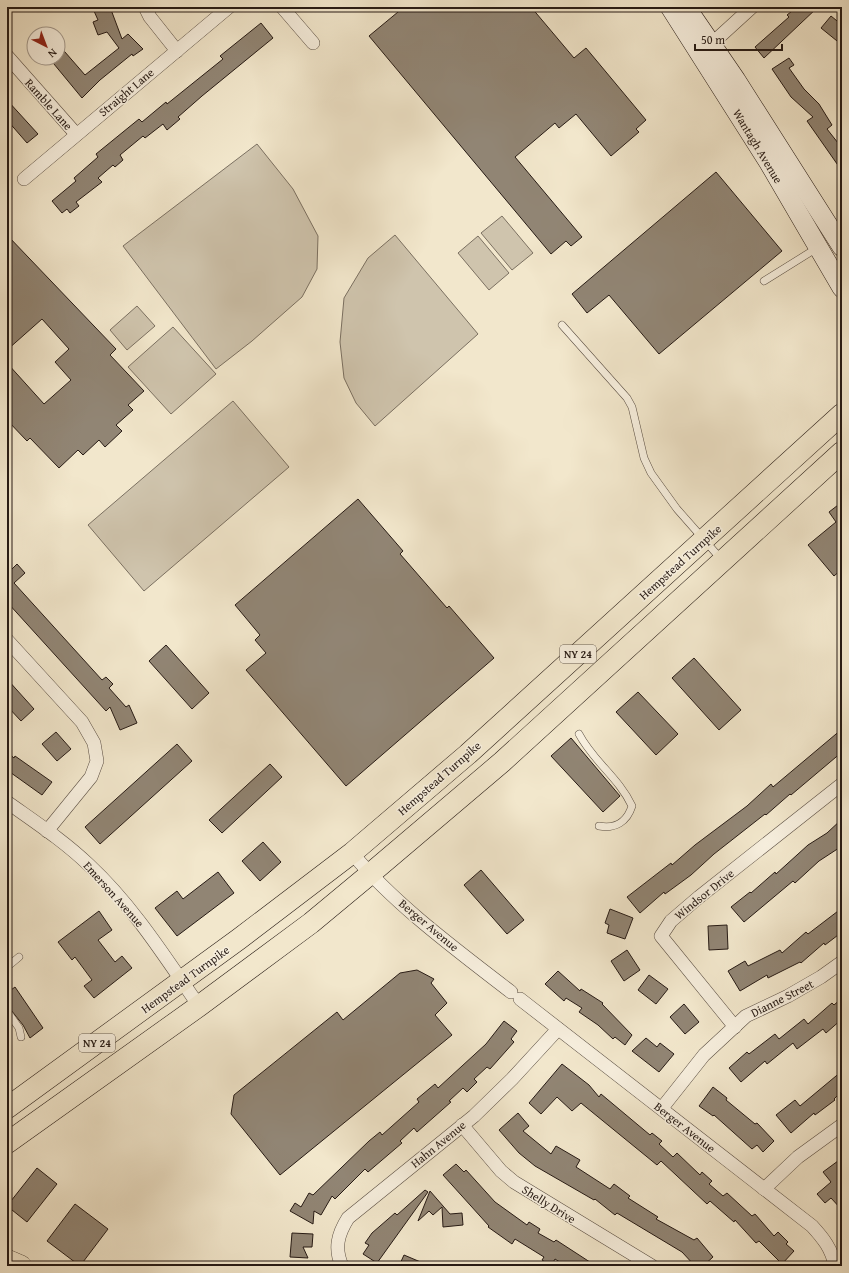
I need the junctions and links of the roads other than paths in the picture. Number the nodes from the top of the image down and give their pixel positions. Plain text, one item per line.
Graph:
1 (145, 7) edge
2 (229, 7) edge
3 (282, 7) edge
4 (670, 7) edge
5 (686, 7) edge
6 (752, 7) edge
7 (313, 43) dead end
8 (705, 49) junction
9 (177, 50) junction
10 (7, 56) edge
11 (76, 134) junction
12 (24, 179) dead end
13 (842, 247) edge
14 (817, 248) junction
15 (764, 282) dead end
16 (842, 288) edge
17 (562, 326) dead end
18 (842, 414) edge
19 (842, 452) edge
20 (704, 540) junction
21 (723, 561) junction
22 (7, 640) edge
23 (579, 734) dead end
24 (842, 784) edge
25 (7, 802) edge
26 (599, 826) dead end
27 (47, 831) junction
28 (352, 853) junction
29 (370, 874) junction
30 (19, 957) dead end
31 (842, 962) edge
32 (7, 966) edge
33 (182, 981) junction
34 (199, 1006) junction
35 (7, 1011) edge
36 (735, 1026) junction
37 (558, 1029) junction
38 (21, 1037) dead end
39 (7, 1108) edge
40 (662, 1108) junction
41 (462, 1125) junction
42 (842, 1125) edge
43 (7, 1143) edge
44 (764, 1189) junction
45 (7, 1260) edge
46 (21, 1266) edge
47 (342, 1266) edge
48 (652, 1266) edge
49 (835, 1266) edge

1 - 9 street
2 - 9 street, Straight Lane
3 - 7 street
4 - 8 main road, Wantagh Avenue
5 - 8 main road, Wantagh Avenue
6 - 8 street
8 - 13 main road, Wantagh Avenue
8 - 14 main road, Wantagh Avenue
9 - 11 street, Straight Lane
10 - 11 street, Ramble Lane
11 - 12 street, Straight Lane
14 - 15 lane
14 - 16 main road, Wantagh Avenue
17 - 20 lane
18 - 20 main road, Hempstead Turnpike / NY 24
19 - 21 main road, NY 24
20 - 21 lane
20 - 28 main road, Hempstead Turnpike / NY 24
21 - 29 main road, NY 24
22 - 27 street
23 - 26 lane
24 - 36 street, Windsor Drive
25 - 27 street, Emerson Avenue
27 - 33 street, Emerson Avenue
28 - 29 street, Berger Avenue
28 - 33 main road, Hempstead Turnpike / NY 24
29 - 34 main road, NY 24
29 - 37 street, Berger Avenue
30 - 32 lane
31 - 36 street, Dianne Street
33 - 34 street, Emerson Avenue
33 - 39 main road, Hempstead Turnpike / NY 24
34 - 43 main road, NY 24
35 - 38 lane
36 - 40 street, Dianne Street
37 - 40 street, Berger Avenue
37 - 41 street, Hahn Avenue
40 - 44 street, Berger Avenue
41 - 47 street, Hahn Avenue
41 - 48 street, Shelly Drive
42 - 44 street
44 - 49 street, Berger Avenue
45 - 46 main road

